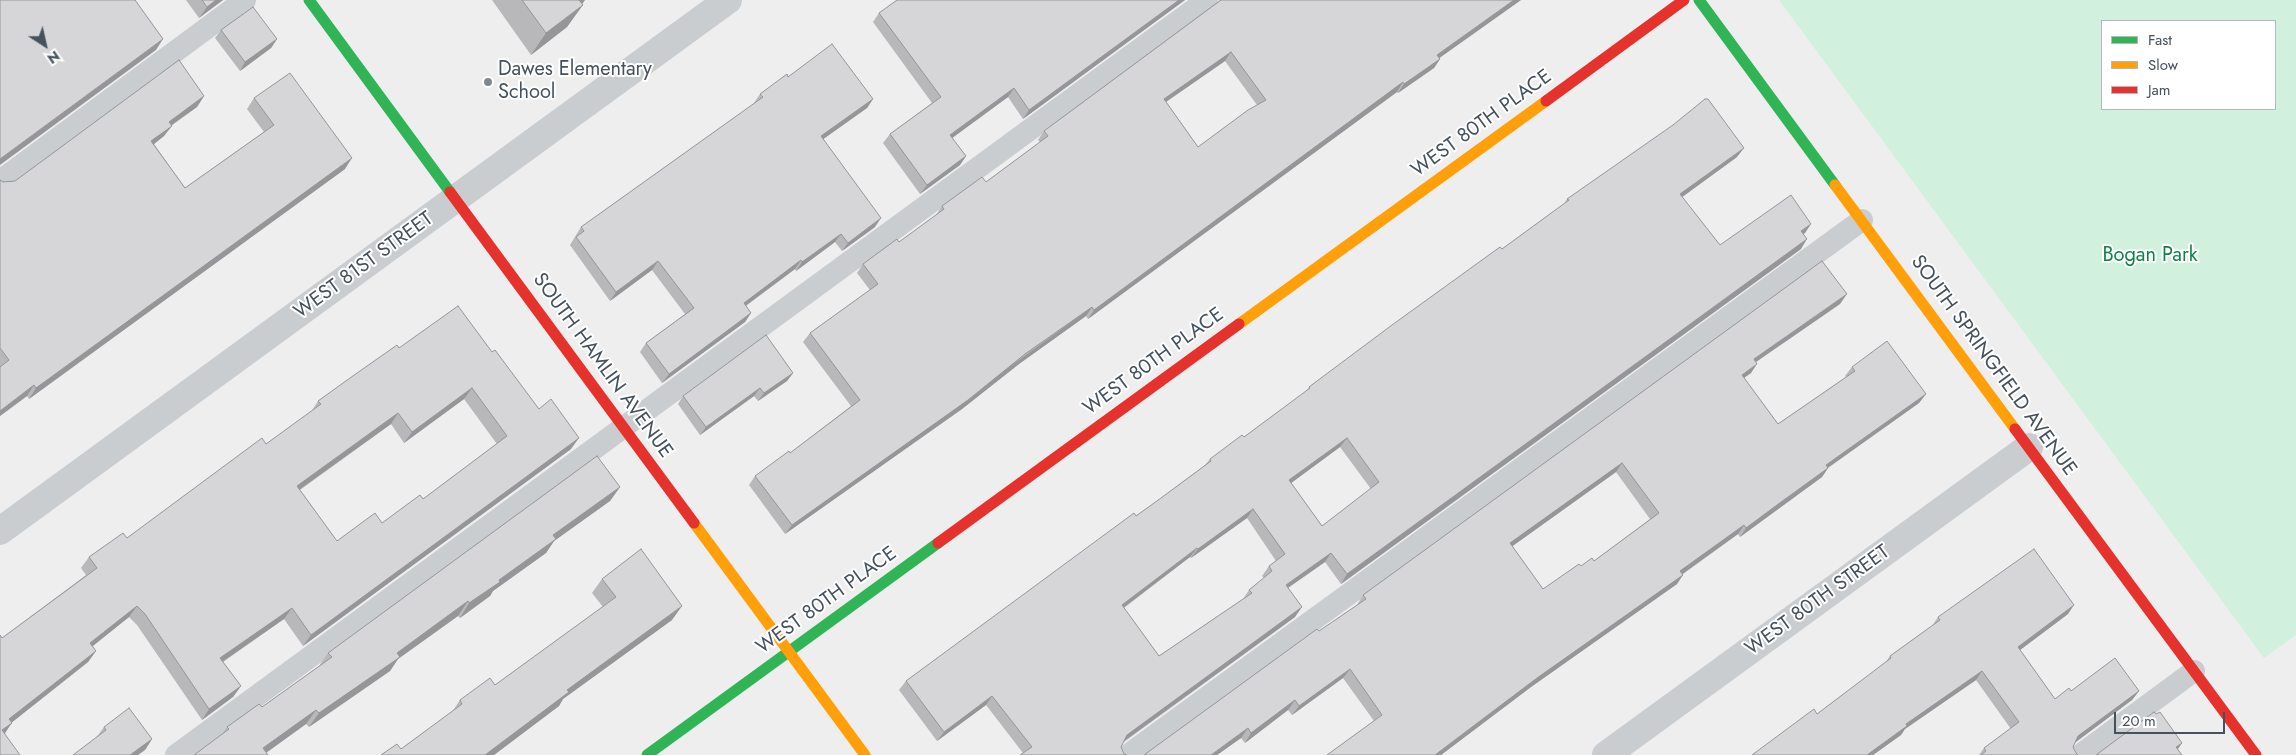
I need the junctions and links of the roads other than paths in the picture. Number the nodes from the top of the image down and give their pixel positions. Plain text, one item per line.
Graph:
1 (245, 0) edge
2 (309, 0) edge
3 (728, 0) edge
4 (1207, 0) edge
5 (1684, 0) edge
6 (1699, 0) edge
7 (0, 181) edge
8 (456, 199) junction
9 (1862, 220) junction
10 (624, 427) junction
11 (2029, 447) junction
12 (0, 531) edge
13 (789, 651) junction
14 (2194, 671) junction
15 (176, 755) edge
16 (647, 755) edge
17 (865, 755) edge
18 (1128, 755) edge
19 (1606, 755) edge
20 (2080, 755) edge
21 (2256, 755) edge

1 - 7 lane
2 - 8 street, SOUTH HAMLIN AVENUE
3 - 8 street, WEST 81ST STREET
4 - 10 lane
5 - 13 street, WEST 80TH PLACE
6 - 9 street, SOUTH SPRINGFIELD AVENUE
8 - 10 street, SOUTH HAMLIN AVENUE
8 - 12 street, WEST 81ST STREET
9 - 11 street, SOUTH SPRINGFIELD AVENUE
9 - 18 lane
10 - 13 street, SOUTH HAMLIN AVENUE
10 - 15 lane
11 - 14 street, SOUTH SPRINGFIELD AVENUE
11 - 19 street, WEST 80TH STREET
13 - 16 street, WEST 80TH PLACE
13 - 17 street, SOUTH HAMLIN AVENUE
14 - 20 lane
14 - 21 street, SOUTH SPRINGFIELD AVENUE

